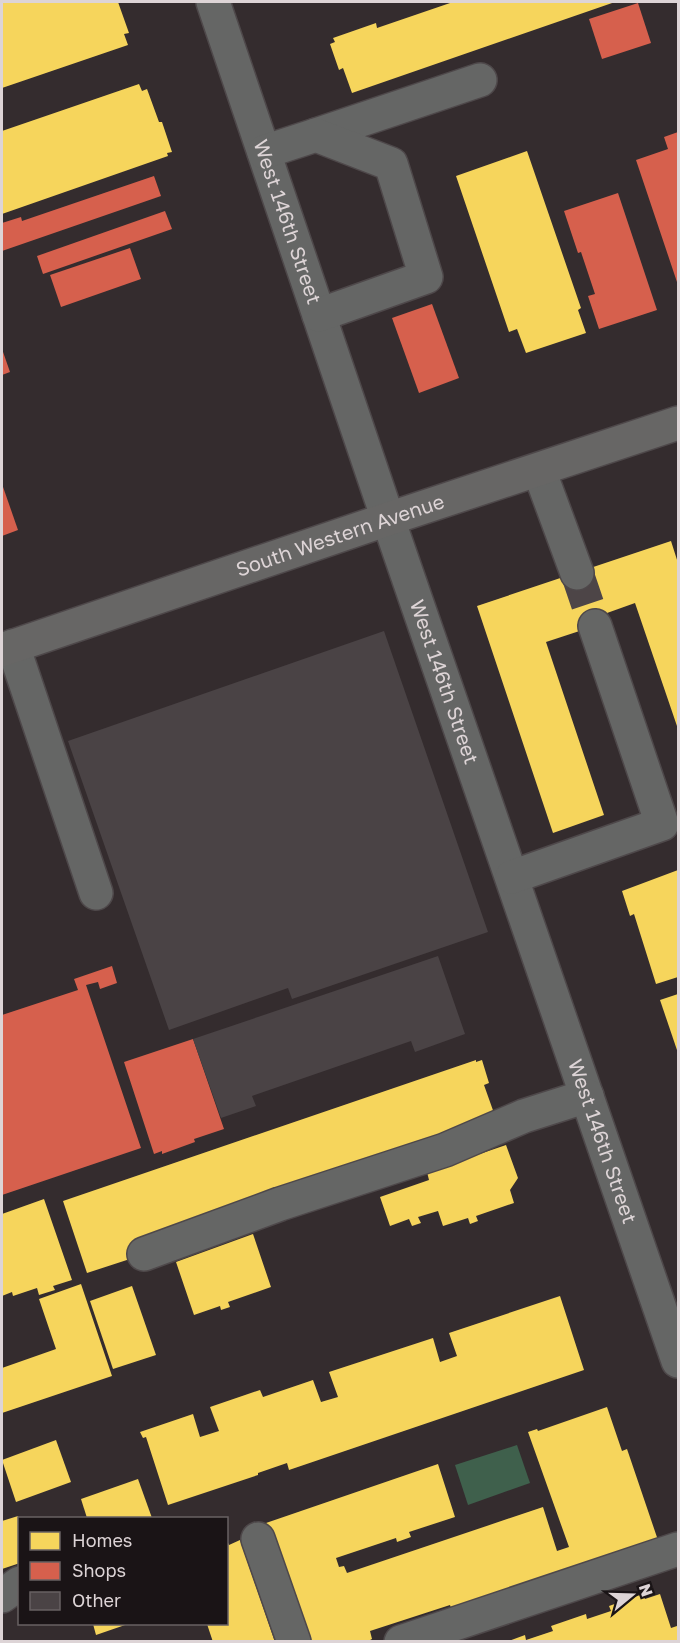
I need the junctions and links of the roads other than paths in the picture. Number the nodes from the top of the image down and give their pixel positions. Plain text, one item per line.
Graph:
1 (213, 2) edge
2 (480, 80) dead end
3 (316, 135) junction
4 (264, 152) junction
5 (319, 315) junction
6 (678, 423) edge
7 (539, 470) junction
8 (388, 519) junction
9 (577, 573) tunnel mouth
10 (595, 626) tunnel mouth
11 (7, 648) edge
12 (512, 877) junction
13 (96, 893) dead end
14 (587, 1096) junction
15 (144, 1254) dead end
16 (678, 1361) edge
17 (258, 1539) dead end
18 (678, 1549) edge
19 (18, 1584) edge
20 (2, 1596) edge
21 (294, 1641) edge
22 (402, 1641) edge

1 - 4 street, West 146th Street
2 - 3 street
3 - 4 street
3 - 5 street
4 - 5 street, West 146th Street
5 - 8 street, West 146th Street
6 - 7 main road, South Western Avenue
7 - 8 main road, South Western Avenue
7 - 9 street
8 - 11 main road, South Western Avenue
8 - 12 street, West 146th Street
10 - 12 street
11 - 13 street
12 - 14 street, West 146th Street
14 - 15 street
14 - 16 street, West 146th Street
17 - 21 street
18 - 22 street
19 - 20 street

